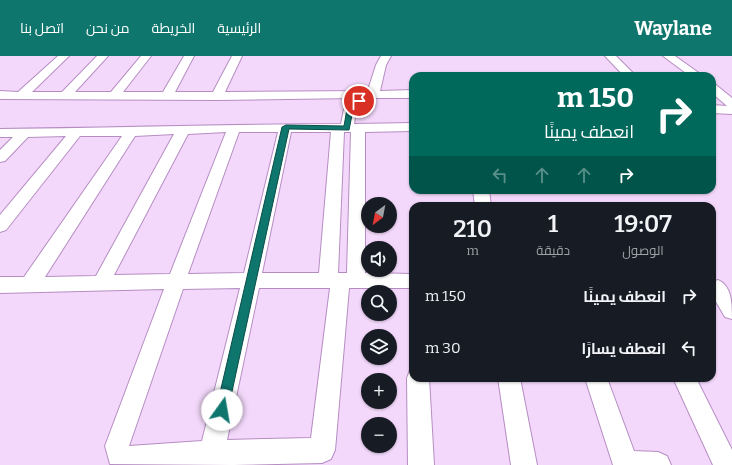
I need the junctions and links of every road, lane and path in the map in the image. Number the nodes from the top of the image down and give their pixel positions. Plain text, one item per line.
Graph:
1 (64, 56) edge
2 (103, 56) edge
3 (146, 56) edge
4 (189, 56) edge
5 (238, 56) edge
6 (386, 56) edge
7 (610, 56) edge
8 (668, 56) edge
9 (626, 72) edge
10 (690, 72) edge
11 (716, 90) edge
12 (335, 94) junction
13 (371, 94) junction
14 (409, 94) edge
15 (0, 95) edge
16 (21, 95) junction
17 (66, 95) junction
18 (114, 96) junction
19 (167, 96) junction
20 (217, 96) junction
21 (732, 104) edge
22 (350, 109) junction
23 (716, 109) edge
24 (732, 110) edge
25 (409, 126) edge
26 (286, 127) junction
27 (234, 128) junction
28 (348, 128) junction
29 (183, 130) junction
30 (77, 132) junction
31 (131, 132) junction
32 (0, 133) edge
33 (24, 133) junction
34 (0, 158) edge
35 (0, 226) edge
36 (251, 280) junction
37 (341, 281) junction
38 (409, 281) edge
39 (176, 282) junction
40 (101, 283) junction
41 (0, 285) edge
42 (29, 285) junction
43 (721, 288) edge
44 (732, 311) edge
45 (418, 382) edge
46 (510, 382) edge
47 (597, 382) edge
48 (686, 382) edge
49 (212, 453) junction
50 (321, 458) edge
51 (625, 464) edge
52 (421, 465) edge
53 (524, 465) edge
54 (658, 465) edge
55 (726, 465) edge

1 - 16 street
2 - 17 street
3 - 18 street
4 - 19 street
5 - 20 street
6 - 13 street
7 - 9 street
8 - 10 street
11 - 21 street
12 - 13 street
12 - 20 street
12 - 22 street
13 - 14 street
13 - 22 street
15 - 16 street
16 - 17 street
17 - 18 street
18 - 19 street
19 - 20 street
22 - 28 street
23 - 24 street
25 - 28 street
26 - 27 street
26 - 28 street
26 - 36 street
27 - 29 street
27 - 39 street
28 - 37 street
28 - 37 street
29 - 31 street
29 - 40 street
30 - 31 street
30 - 33 street
30 - 35 street
31 - 42 street
32 - 33 street
33 - 34 street
36 - 37 street
36 - 39 street
36 - 49 street
37 - 38 street
37 - 50 street
39 - 40 street
39 - 49 street
40 - 42 street
41 - 42 street
43 - 44 street
45 - 52 street
46 - 53 street
47 - 51 street
48 - 55 street
49 - 50 street
51 - 54 street

